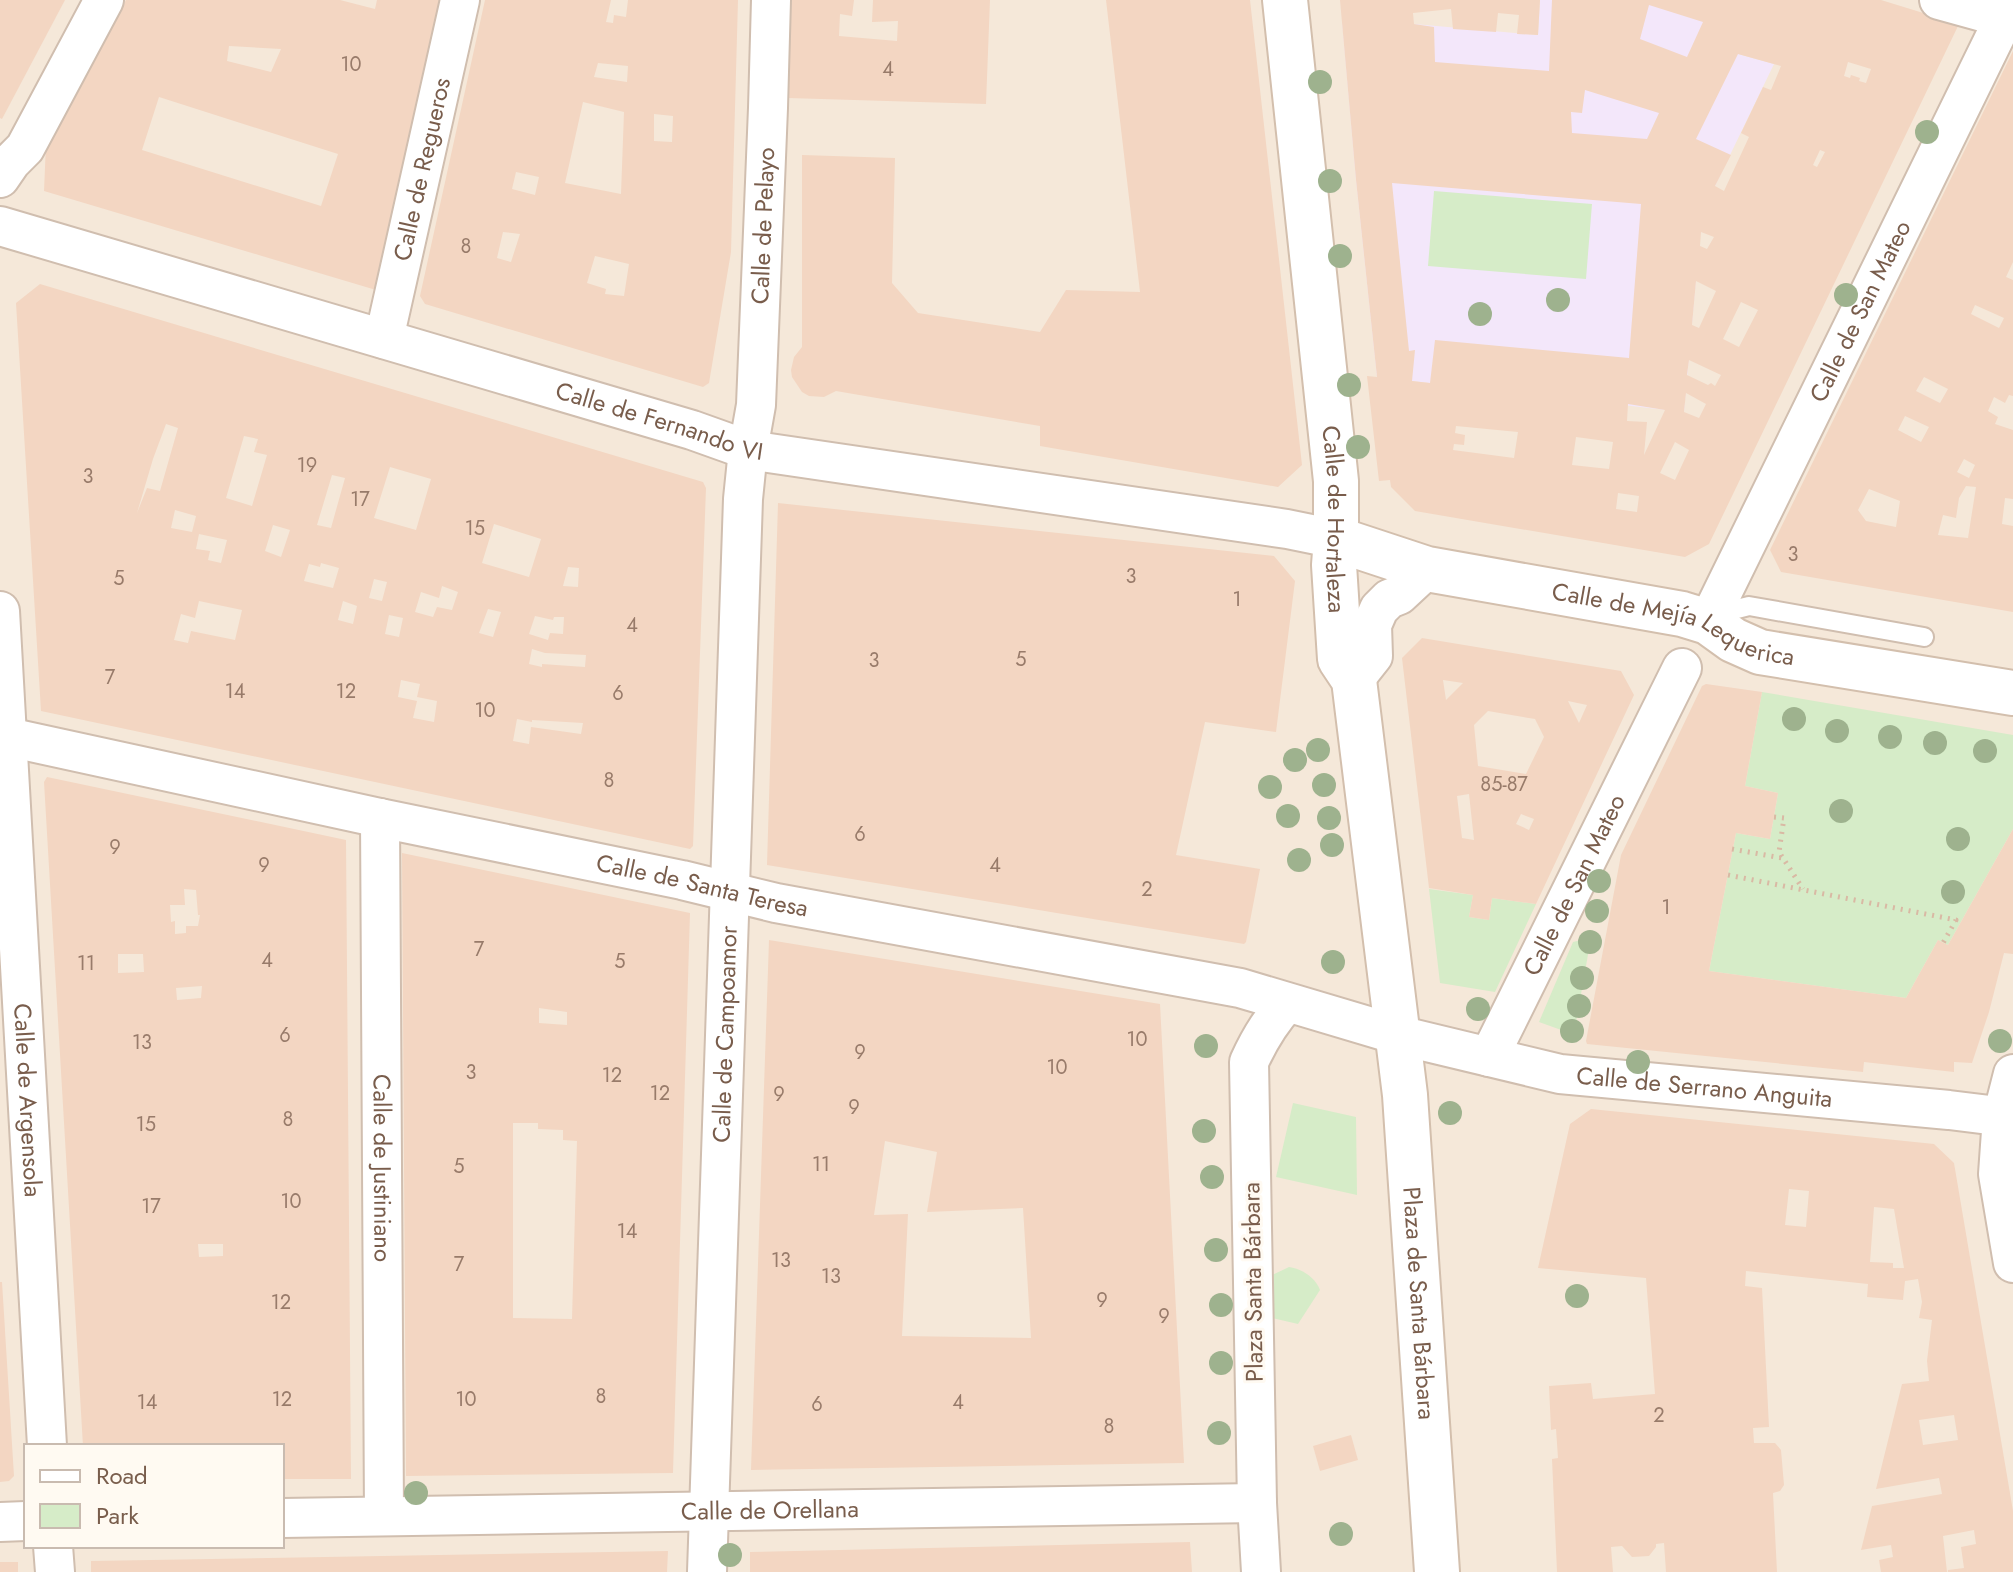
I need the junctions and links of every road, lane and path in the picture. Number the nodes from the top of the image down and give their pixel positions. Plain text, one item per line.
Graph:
1 (104, 0) edge
2 (460, 0) edge
3 (771, 0) edge
4 (1285, 0) edge
5 (1939, 0) edge
6 (2008, 9) edge
7 (0, 178) edge
8 (0, 226) edge
9 (384, 339) junction
10 (748, 450) junction
11 (1336, 539) junction
12 (1427, 569) junction
13 (0, 611) edge
14 (1708, 622) junction
15 (1924, 637) dead end
16 (1682, 668) dead end
17 (1354, 680) junction
18 (2013, 693) edge
19 (8, 737) junction
20 (1774, 817) dead end
21 (380, 818) junction
22 (1732, 849) dead end
23 (1783, 858) junction
24 (1728, 875) dead end
25 (1804, 889) junction
26 (730, 893) junction
27 (1943, 943) dead end
28 (1287, 1003) junction
29 (1398, 1035) junction
30 (1489, 1057) junction
31 (2013, 1074) edge
32 (2007, 1118) edge
33 (2013, 1263) edge
34 (47, 1444) edge
35 (1257, 1503) junction
36 (710, 1512) junction
37 (384, 1516) junction
38 (284, 1518) edge
39 (24, 1521) edge
40 (0, 1522) edge
41 (53, 1548) edge
42 (55, 1572) edge
43 (707, 1572) edge
44 (1261, 1572) edge
45 (1437, 1572) edge

1 - 7 street
2 - 9 street, Calle de Regueros
3 - 10 street, Calle de Pelayo
4 - 11 street, Calle de Hortaleza
5 - 6 street
6 - 14 street, Calle de San Mateo
8 - 9 street, Calle de Fernando VI
9 - 10 street, Calle de Fernando VI
10 - 11 street, Calle de Fernando VI
10 - 26 street, Calle de Campoamor
11 - 12 street, Calle de Mejía Lequerica
11 - 17 street, Calle de Hortaleza
12 - 14 street, Calle de Mejía Lequerica
12 - 17 street
13 - 19 street, Calle de Argensola
14 - 15 lane
14 - 18 street, Calle de Mejía Lequerica
16 - 30 street, Calle de San Mateo
17 - 29 street, Calle de Hortaleza
19 - 21 street, Calle de Santa Teresa
19 - 34 street, Calle de Argensola
20 - 23 path
21 - 26 street, Calle de Santa Teresa
21 - 37 street, Calle de Justiniano
22 - 23 path
23 - 25 path
24 - 25 path
25 - 27 path
26 - 28 street, Calle de Santa Teresa
26 - 36 street, Calle de Campoamor
28 - 29 street, Calle de Santa Teresa
28 - 35 street, Plaza Santa Bárbara
29 - 30 street, Calle de Serrano Anguita
29 - 45 street, Plaza de Santa Bárbara
30 - 32 street, Calle de Serrano Anguita
31 - 32 street
32 - 33 street
35 - 36 street, Calle de Orellana
35 - 44 street, Plaza Santa Bárbara
36 - 37 street, Calle de Orellana
36 - 43 street, Calle de Campoamor
37 - 38 street, Calle de Orellana
39 - 40 street
41 - 42 street

